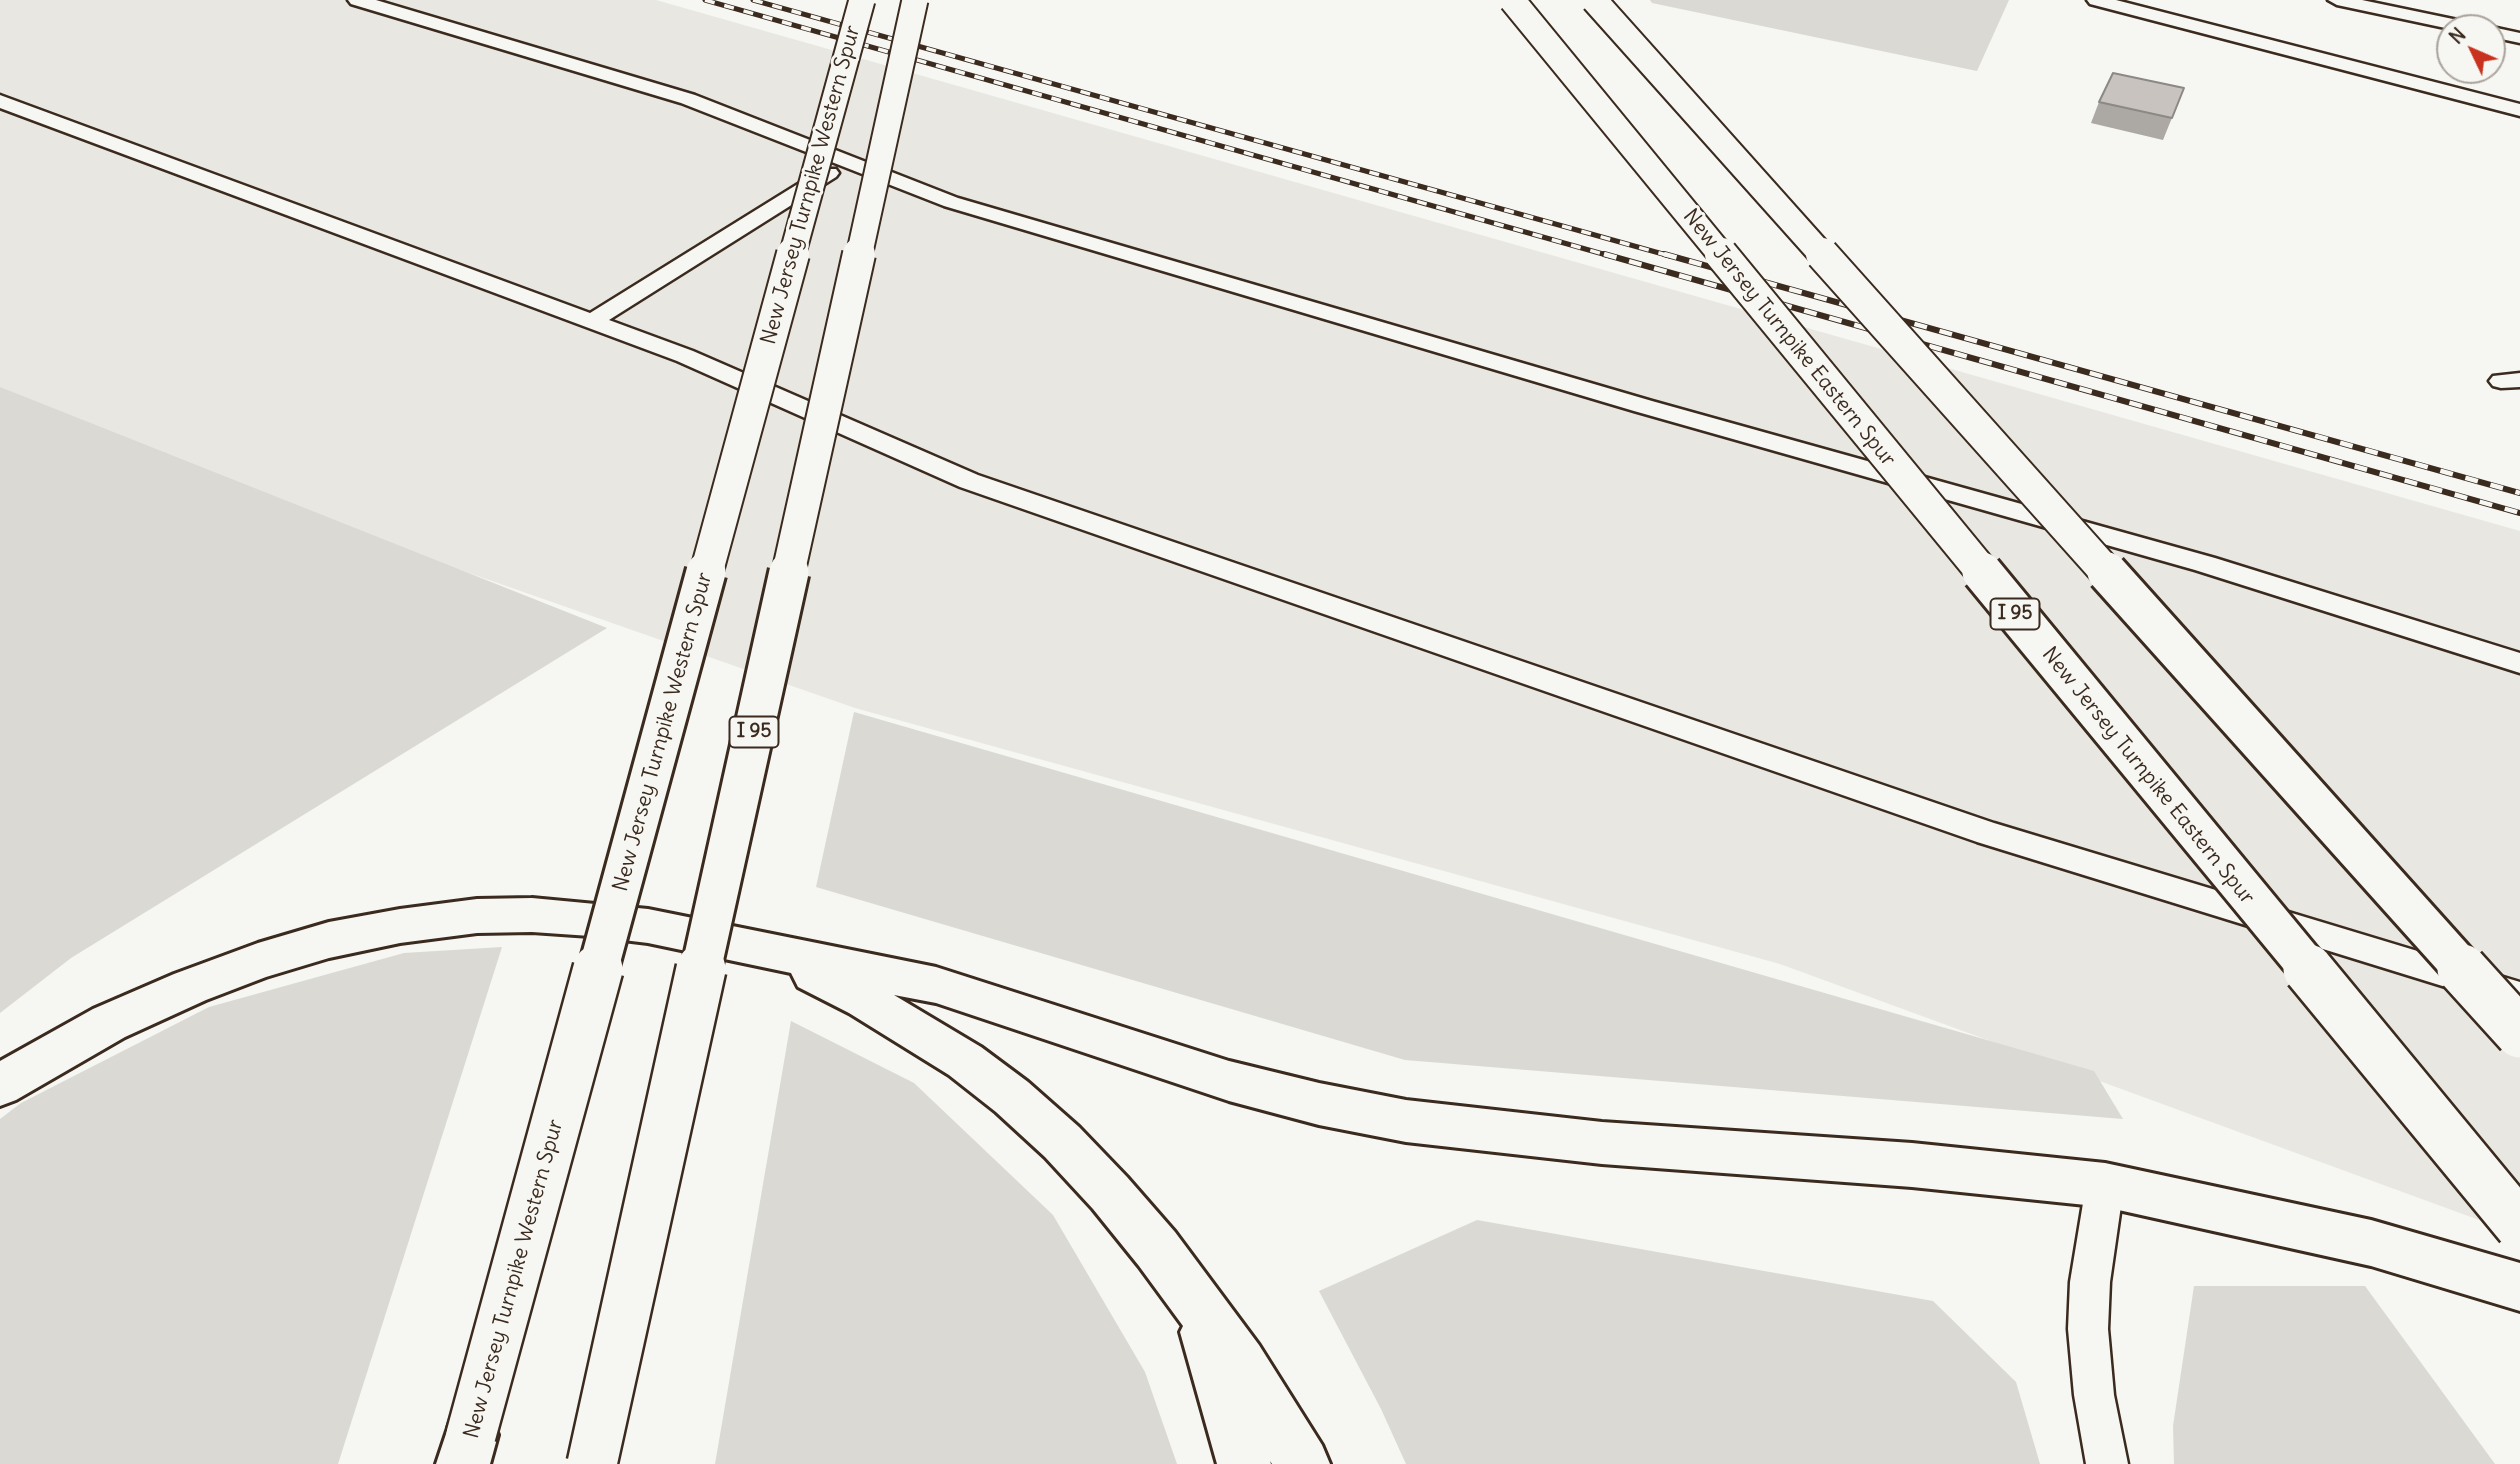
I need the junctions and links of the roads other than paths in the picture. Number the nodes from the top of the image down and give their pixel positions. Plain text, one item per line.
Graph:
1 (356, 0) edge
2 (862, 0) edge
3 (915, 0) edge
4 (1512, 0) edge
5 (1594, 0) edge
6 (2096, 0) edge
7 (2337, 0) edge
8 (2411, 7) edge
9 (2436, 16) edge
10 (0, 101) edge
11 (2520, 110) edge
12 (848, 162) junction
13 (592, 321) junction
14 (2520, 663) edge
15 (761, 950) junction
16 (2520, 996) edge
17 (2520, 1033) edge
18 (0, 1086) edge
19 (2105, 1185) junction
20 (2520, 1226) edge
21 (2520, 1287) edge
22 (1198, 1306) junction
23 (467, 1450) edge
24 (592, 1464) edge
25 (1244, 1464) edge
26 (1303, 1464) edge
27 (2107, 1464) edge

1 - 12 lane
2 - 23 highway, New Jersey Turnpike Western Spur, bridge
3 - 24 highway, I 95, bridge
4 - 20 highway, New Jersey Turnpike Eastern Spur / I 95, bridge
5 - 17 highway, bridge
6 - 11 lane
7 - 8 lane
8 - 9 lane
10 - 13 lane
12 - 13 lane
12 - 14 lane
13 - 16 lane
15 - 18 highway
15 - 19 highway
15 - 22 highway
19 - 21 highway
19 - 27 lane
22 - 25 highway
22 - 26 highway

